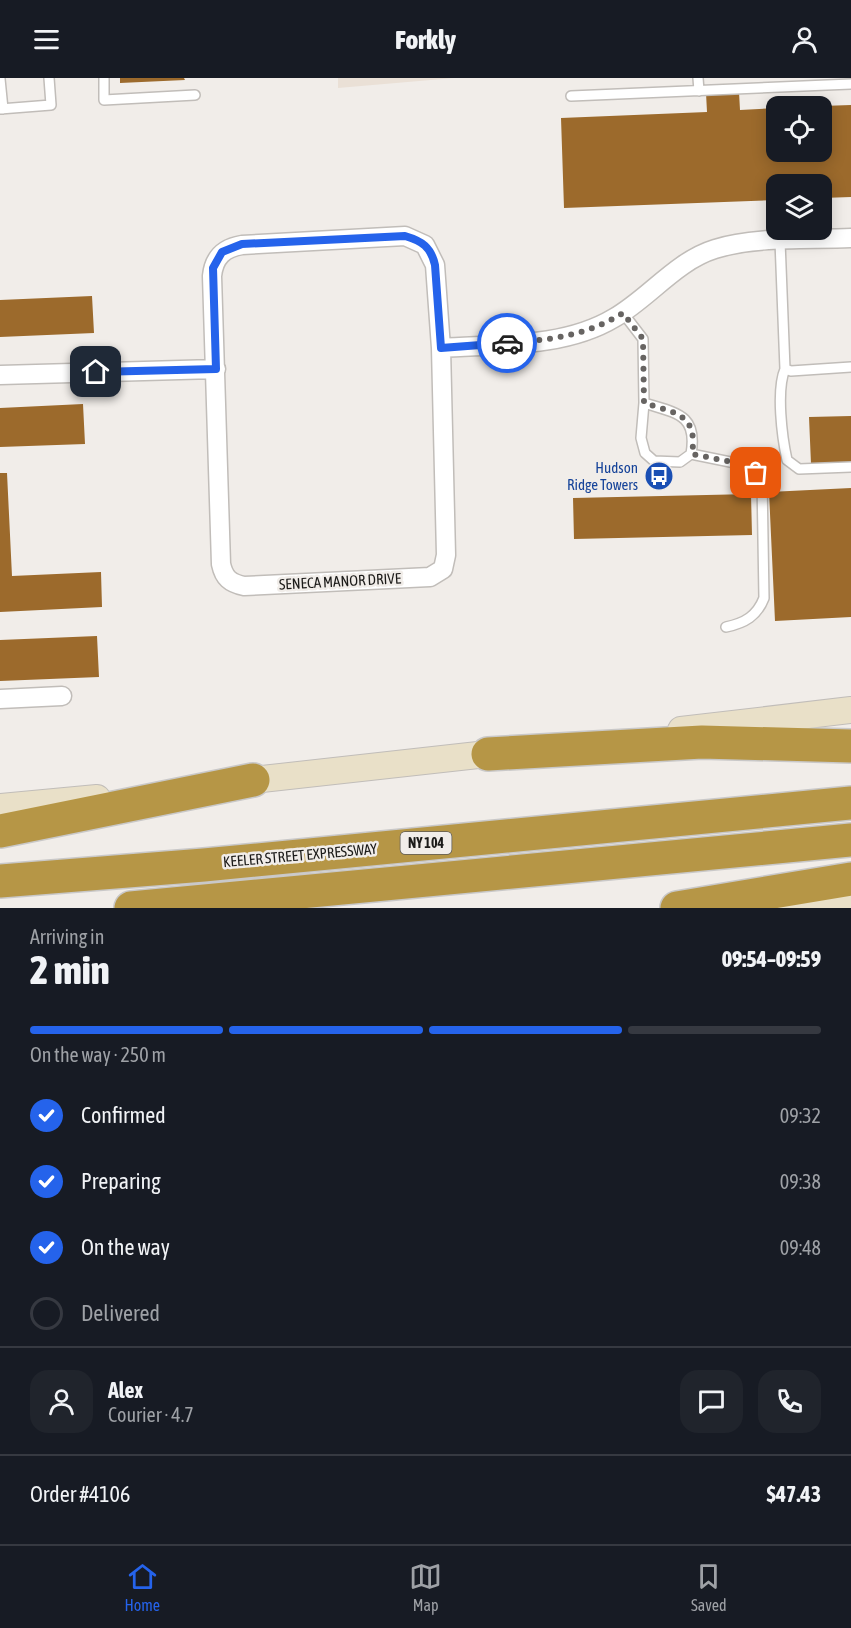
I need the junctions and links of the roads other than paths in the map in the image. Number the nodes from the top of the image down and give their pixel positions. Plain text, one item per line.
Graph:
1 (49, 78) edge
2 (104, 78) edge
3 (698, 78) edge
4 (0, 79) edge
5 (851, 84) edge
6 (0, 86) edge
7 (699, 91) junction
8 (195, 96) dead end
9 (571, 96) dead end
10 (1, 109) edge
11 (851, 238) edge
12 (780, 241) junction
13 (623, 313) junction
14 (441, 348) junction
15 (851, 367) edge
16 (216, 369) junction
17 (786, 369) junction
18 (0, 375) edge
19 (644, 403) junction
20 (692, 454) junction
21 (851, 467) edge
22 (726, 627) dead end
23 (62, 696) dead end
24 (0, 699) edge
25 (851, 710) edge
26 (851, 747) edge
27 (488, 754) junction
28 (253, 780) junction
29 (851, 803) edge
30 (0, 807) edge
31 (0, 831) edge
32 (851, 840) edge
33 (851, 879) edge
34 (0, 880) edge
35 (851, 902) edge
36 (131, 908) edge
37 (677, 908) edge
38 (757, 908) edge

1 - 10 lane
2 - 8 lane
3 - 7 lane
4 - 6 lane
5 - 7 lane
6 - 10 lane
7 - 9 lane
11 - 12 street
12 - 13 street
12 - 17 lane
13 - 14 street
13 - 19 lane
14 - 16 street, SENECA MANOR DRIVE
14 - 16 street, SENECA MANOR DRIVE
15 - 17 lane
16 - 18 street
17 - 21 lane
19 - 20 lane
19 - 20 lane
20 - 22 lane
23 - 24 street
25 - 27 main road
26 - 27 highway
27 - 28 main road
28 - 30 main road
28 - 31 highway
29 - 34 highway, KEELER STREET EXPRESSWAY / NY 104
32 - 36 highway
33 - 37 highway
35 - 38 main road

